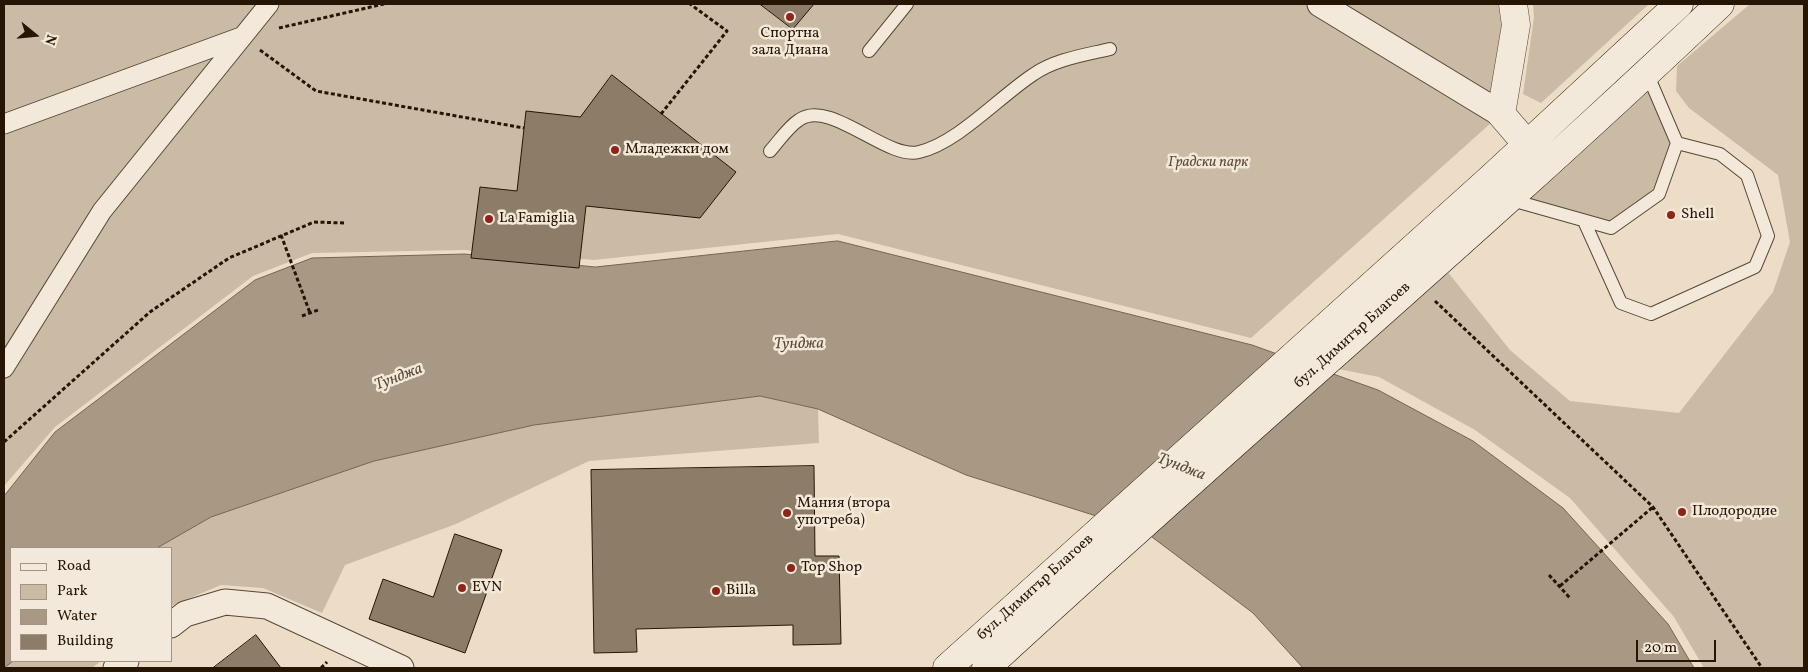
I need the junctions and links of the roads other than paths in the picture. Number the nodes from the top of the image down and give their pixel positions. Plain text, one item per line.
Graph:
1 (269, 4) edge
2 (907, 4) edge
3 (1320, 4) edge
4 (1513, 4) edge
5 (1679, 4) edge
6 (1720, 4) edge
7 (242, 36) junction
8 (1110, 49) dead end
9 (869, 51) dead end
10 (1648, 73) junction
11 (1501, 114) junction
12 (4, 124) edge
13 (1677, 143) junction
14 (1527, 144) junction
15 (770, 150) dead end
16 (1545, 165) junction
17 (1508, 199) junction
18 (1584, 221) junction
19 (1405, 274) junction
20 (4, 368) edge
21 (1083, 562) junction
22 (172, 624) edge
23 (401, 668) edge
24 (947, 668) edge
25 (986, 668) edge

1 - 7 street
2 - 9 lane
3 - 11 street
4 - 11 main road
5 - 14 main road, бул. Димитър Благоев
6 - 10 main road, бул. Димитър Благоев
7 - 12 street
7 - 20 street
8 - 15 lane
10 - 13 lane
10 - 16 main road, бул. Димитър Благоев
11 - 14 main road
13 - 18 lane
13 - 18 lane
14 - 16 main road
14 - 19 main road, бул. Димитър Благоев
16 - 17 main road, бул. Димитър Благоев
17 - 18 lane
17 - 19 main road, бул. Димитър Благоев
19 - 21 main road, бул. Димитър Благоев
21 - 24 main road, бул. Димитър Благоев
21 - 25 main road, бул. Димитър Благоев
22 - 23 street

